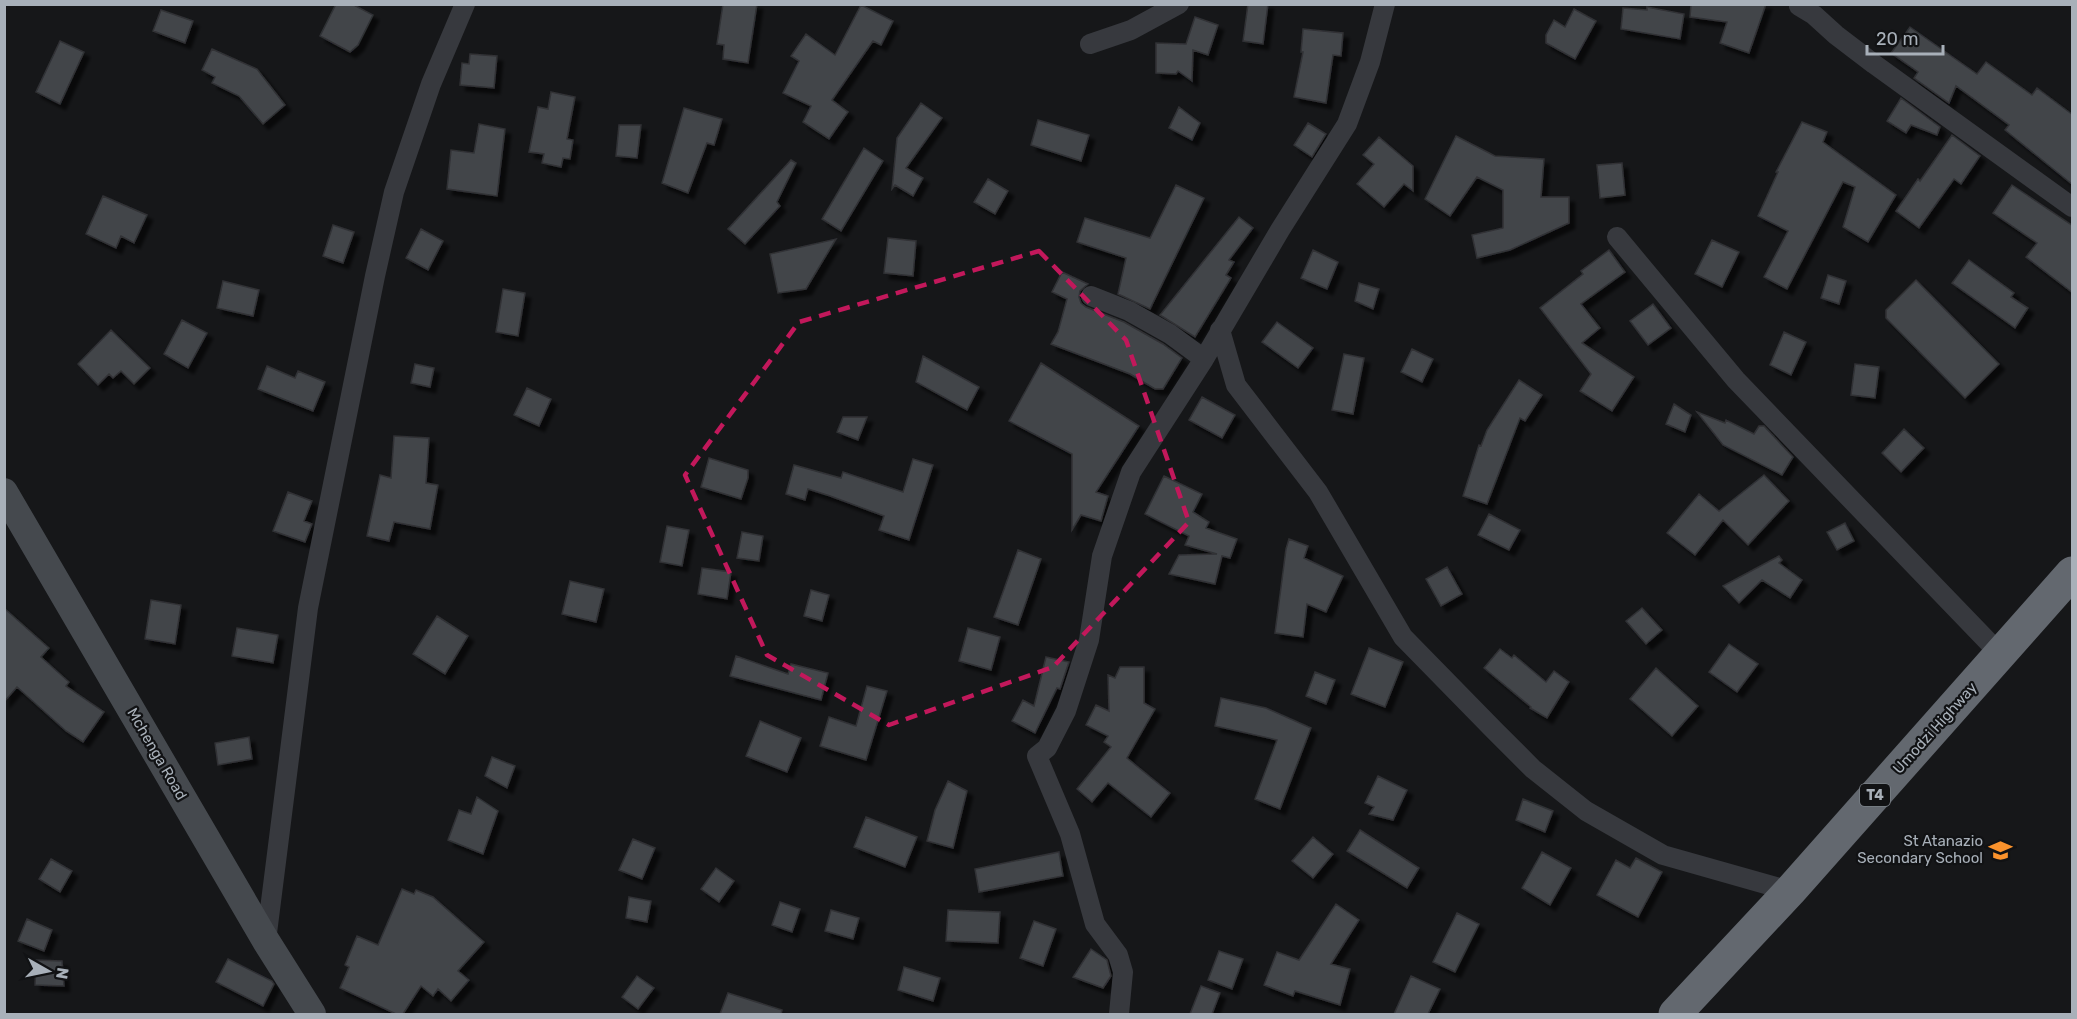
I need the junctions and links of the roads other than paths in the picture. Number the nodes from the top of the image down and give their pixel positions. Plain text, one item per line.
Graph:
1 (465, 4) edge
2 (1179, 4) edge
3 (1385, 4) edge
4 (1799, 6) dead end
5 (1090, 44) dead end
6 (2073, 207) edge
7 (1617, 237) dead end
8 (1091, 296) dead end
9 (1220, 330) junction
10 (1204, 359) junction
11 (4, 492) edge
12 (2073, 573) edge
13 (2001, 654) junction
14 (1790, 891) junction
15 (266, 941) junction
16 (312, 1014) edge
17 (1119, 1014) edge
18 (1675, 1014) edge

1 - 15 street
2 - 5 street
3 - 9 street
4 - 6 street
7 - 13 street
8 - 10 street
9 - 10 street
9 - 14 street
10 - 17 street
11 - 15 street, Mchenga Road
12 - 13 highway, Umodzi Highway / T4
13 - 14 highway, Umodzi Highway / T4
14 - 18 highway, Umodzi Highway / T4
15 - 16 street, Mchenga Road

